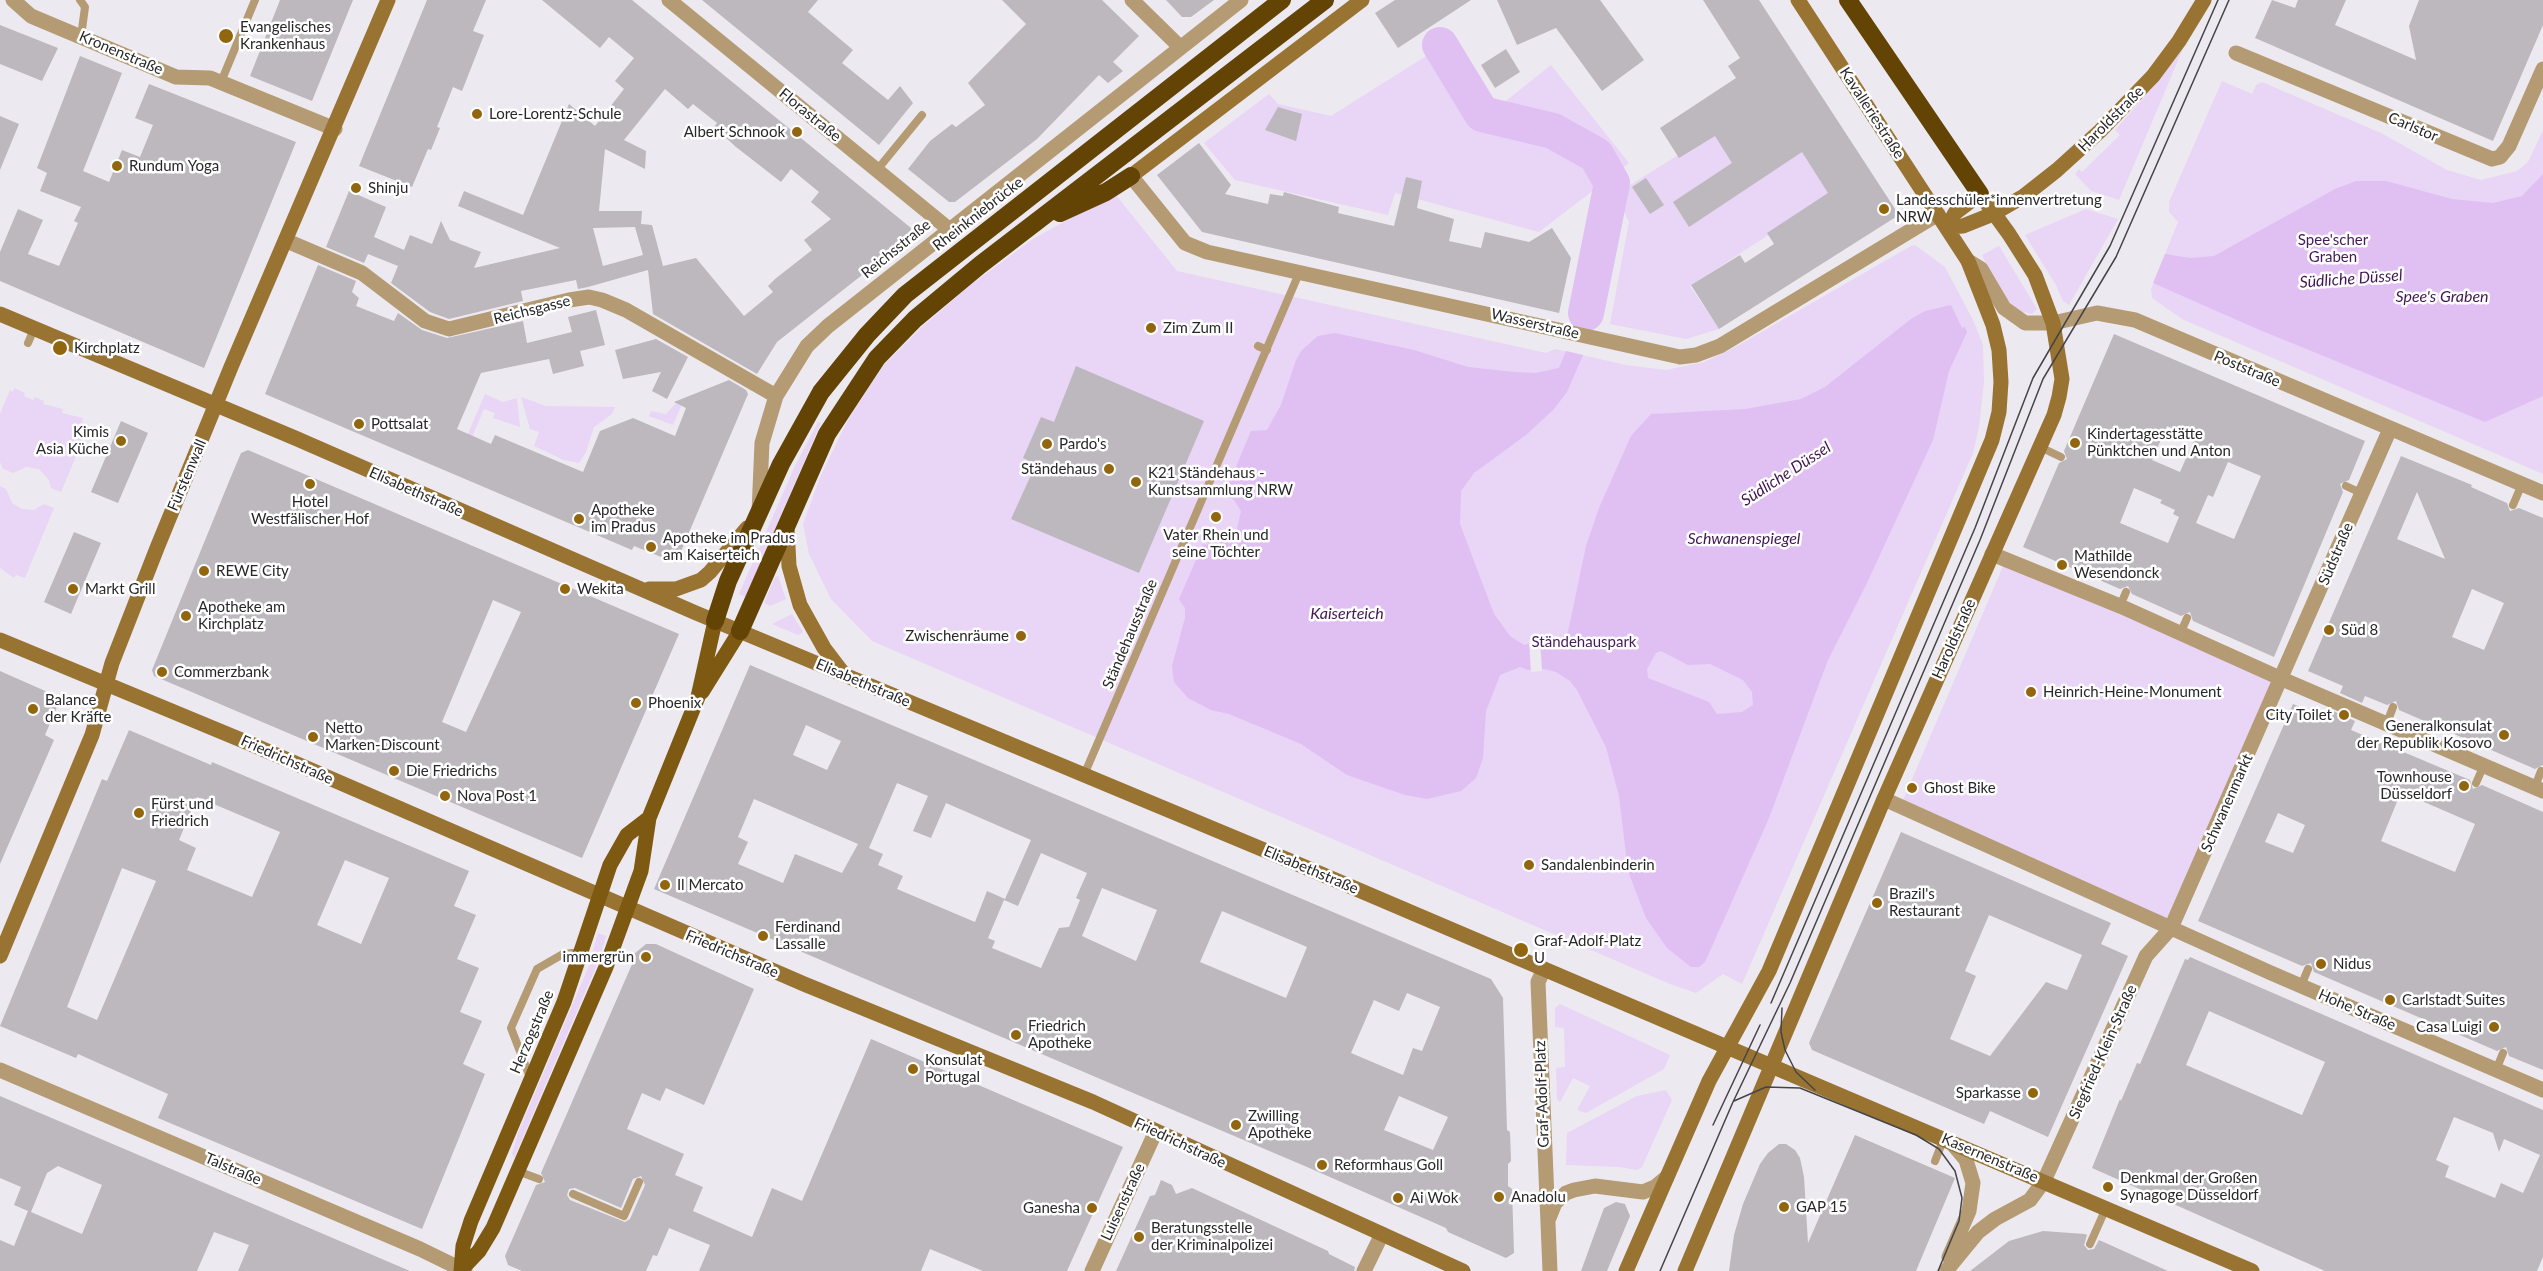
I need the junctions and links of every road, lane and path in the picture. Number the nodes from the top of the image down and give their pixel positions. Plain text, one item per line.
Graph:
1 (14, 0) edge
2 (80, 0) edge
3 (255, 0) edge
4 (388, 0) edge
5 (669, 0) edge
6 (1132, 0) edge
7 (1241, 0) edge
8 (1282, 0) edge
9 (1325, 0) edge
10 (1362, 0) edge
11 (1798, 0) edge
12 (1848, 0) edge
13 (2204, 0) edge
14 (81, 37) junction
15 (1180, 47) junction
16 (2236, 53) dead end
17 (2543, 69) edge
18 (221, 82) junction
19 (922, 115) dead end
20 (335, 129) junction
21 (877, 170) junction
22 (1131, 176) junction
23 (1980, 194) junction
24 (1993, 214) junction
25 (1041, 219) junction
26 (1943, 220) junction
27 (950, 230) junction
28 (286, 242) junction
29 (1968, 261) junction
30 (1300, 272) junction
31 (0, 314) edge
32 (2053, 323) junction
33 (776, 396) junction
34 (216, 405) junction
35 (2390, 429) junction
36 (2040, 447) junction
37 (2061, 457) dead end
38 (2522, 484) junction
39 (2346, 486) dead end
40 (2543, 493) edge
41 (2362, 494) junction
42 (2512, 505) dead end
43 (758, 514) junction
44 (788, 519) junction
45 (1992, 554) junction
46 (634, 586) junction
47 (715, 621) junction
48 (740, 632) junction
49 (0, 640) edge
50 (846, 676) junction
51 (2282, 679) junction
52 (106, 685) junction
53 (698, 697) junction
54 (2393, 707) dead end
55 (2387, 723) junction
56 (2484, 765) junction
57 (2541, 771) dead end
58 (1084, 776) junction
59 (2476, 783) dead end
60 (2539, 789) edge
61 (1884, 799) junction
62 (649, 818) junction
63 (598, 897) junction
64 (627, 908) junction
65 (2171, 928) junction
66 (582, 952) junction
67 (0, 956) edge
68 (1544, 969) junction
69 (2308, 969) dead end
70 (2301, 986) junction
71 (1728, 1047) junction
72 (2503, 1053) dead end
73 (1772, 1065) junction
74 (0, 1070) edge
75 (2496, 1070) junction
76 (531, 1080) junction
77 (2543, 1090) edge
78 (1155, 1133) junction
79 (1947, 1139) junction
80 (1935, 1161) dead end
81 (520, 1172) junction
82 (1667, 1177) junction
83 (538, 1179) dead end
84 (2044, 1181) junction
85 (639, 1182) dead end
86 (573, 1194) dead end
87 (2106, 1208) junction
88 (1548, 1221) junction
89 (1382, 1234) junction
90 (2090, 1244) dead end
91 (462, 1270) edge
92 (1092, 1271) edge
93 (1364, 1271) edge
94 (1462, 1271) edge
95 (1550, 1271) edge
96 (1626, 1271) edge
97 (1685, 1271) edge
98 (1945, 1271) edge
99 (2252, 1271) edge

1 - 14 street, Kronenstraße
2 - 14 lane
3 - 18 lane
4 - 20 main road, Fürstenwall
5 - 21 street, Florastraße
6 - 15 street
7 - 15 street, Reichsstraße
8 - 43 highway, Rheinkniebrücke
9 - 25 highway
10 - 22 main road
11 - 26 main road, Kavalleriestraße
12 - 23 highway
13 - 24 main road, Haroldstraße
14 - 18 street, Kronenstraße
15 - 27 street, Reichsstraße
16 - 17 street, Carlstor
18 - 20 street, Kronenstraße
19 - 21 lane
20 - 28 main road, Fürstenwall
21 - 27 street, Florastraße
22 - 25 highway
22 - 30 street, Wasserstraße
23 - 24 main road
23 - 26 main road
24 - 26 main road, Haroldstraße
24 - 32 main road, Haroldstraße
25 - 44 highway
26 - 29 main road
26 - 30 street, Wasserstraße
27 - 33 street, Reichsstraße
28 - 33 street, Reichsgasse
28 - 34 main road, Fürstenwall
29 - 32 street, Poststraße
29 - 71 main road
30 - 58 lane, Ständehausstraße
31 - 34 main road, Elisabethstraße
32 - 35 street, Poststraße
32 - 36 main road, Haroldstraße
33 - 43 street, Reichsstraße
34 - 46 main road, Elisabethstraße
34 - 52 main road, Fürstenwall
35 - 38 street, Poststraße
35 - 41 street, Südstraße
36 - 37 lane
36 - 45 main road, Haroldstraße
38 - 40 street, Poststraße
38 - 42 lane
39 - 41 lane
41 - 51 street, Südstraße
43 - 46 main road
43 - 47 highway, Reichsstraße
44 - 48 highway
44 - 50 main road
45 - 51 street
45 - 61 main road, Haroldstraße
46 - 47 main road, Elisabethstraße
47 - 48 main road, Elisabethstraße
47 - 53 main road, Herzogstraße
48 - 50 main road, Elisabethstraße
48 - 53 main road, Herzogstraße
49 - 52 main road, Friedrichstraße
50 - 58 main road, Elisabethstraße
51 - 55 street
51 - 65 street, Schwanenmarkt
52 - 63 main road, Friedrichstraße
52 - 67 main road, Fürstenwall
53 - 62 main road, Herzogstraße
54 - 55 lane
55 - 56 street
56 - 59 lane
56 - 60 street
57 - 60 lane
58 - 68 main road, Elisabethstraße
61 - 65 street
61 - 73 main road, Haroldstraße
62 - 63 main road, Herzogstraße
62 - 64 main road, Herzogstraße
63 - 64 main road, Friedrichstraße
63 - 66 main road, Herzogstraße
64 - 78 main road, Friedrichstraße
64 - 81 main road, Herzogstraße
65 - 70 street, Hohe Straße
65 - 84 street, Siegfried-Klein-Straße
66 - 76 main road, Herzogstraße
66 - 76 lane
68 - 71 main road, Elisabethstraße
68 - 88 street, Graf-Adolf-Platz
69 - 70 lane
70 - 75 street, Hohe Straße
71 - 73 main road, Kasernenstraße
71 - 82 main road
72 - 75 lane
73 - 79 main road, Kasernenstraße
73 - 97 main road
74 - 91 street, Talstraße
75 - 77 street, Hohe Straße
76 - 91 main road, Herzogstraße
78 - 89 main road, Friedrichstraße
78 - 92 street, Luisenstraße
79 - 80 lane
79 - 84 main road, Kasernenstraße
79 - 98 street
81 - 83 lane
81 - 91 main road, Herzogstraße
82 - 88 street
82 - 96 main road
84 - 87 main road, Kasernenstraße
84 - 98 street, Siegfried-Klein-Straße
85 - 86 lane
87 - 90 lane
87 - 99 main road, Kasernenstraße
88 - 95 street, Graf-Adolf-Platz
89 - 93 street
89 - 94 main road, Friedrichstraße

